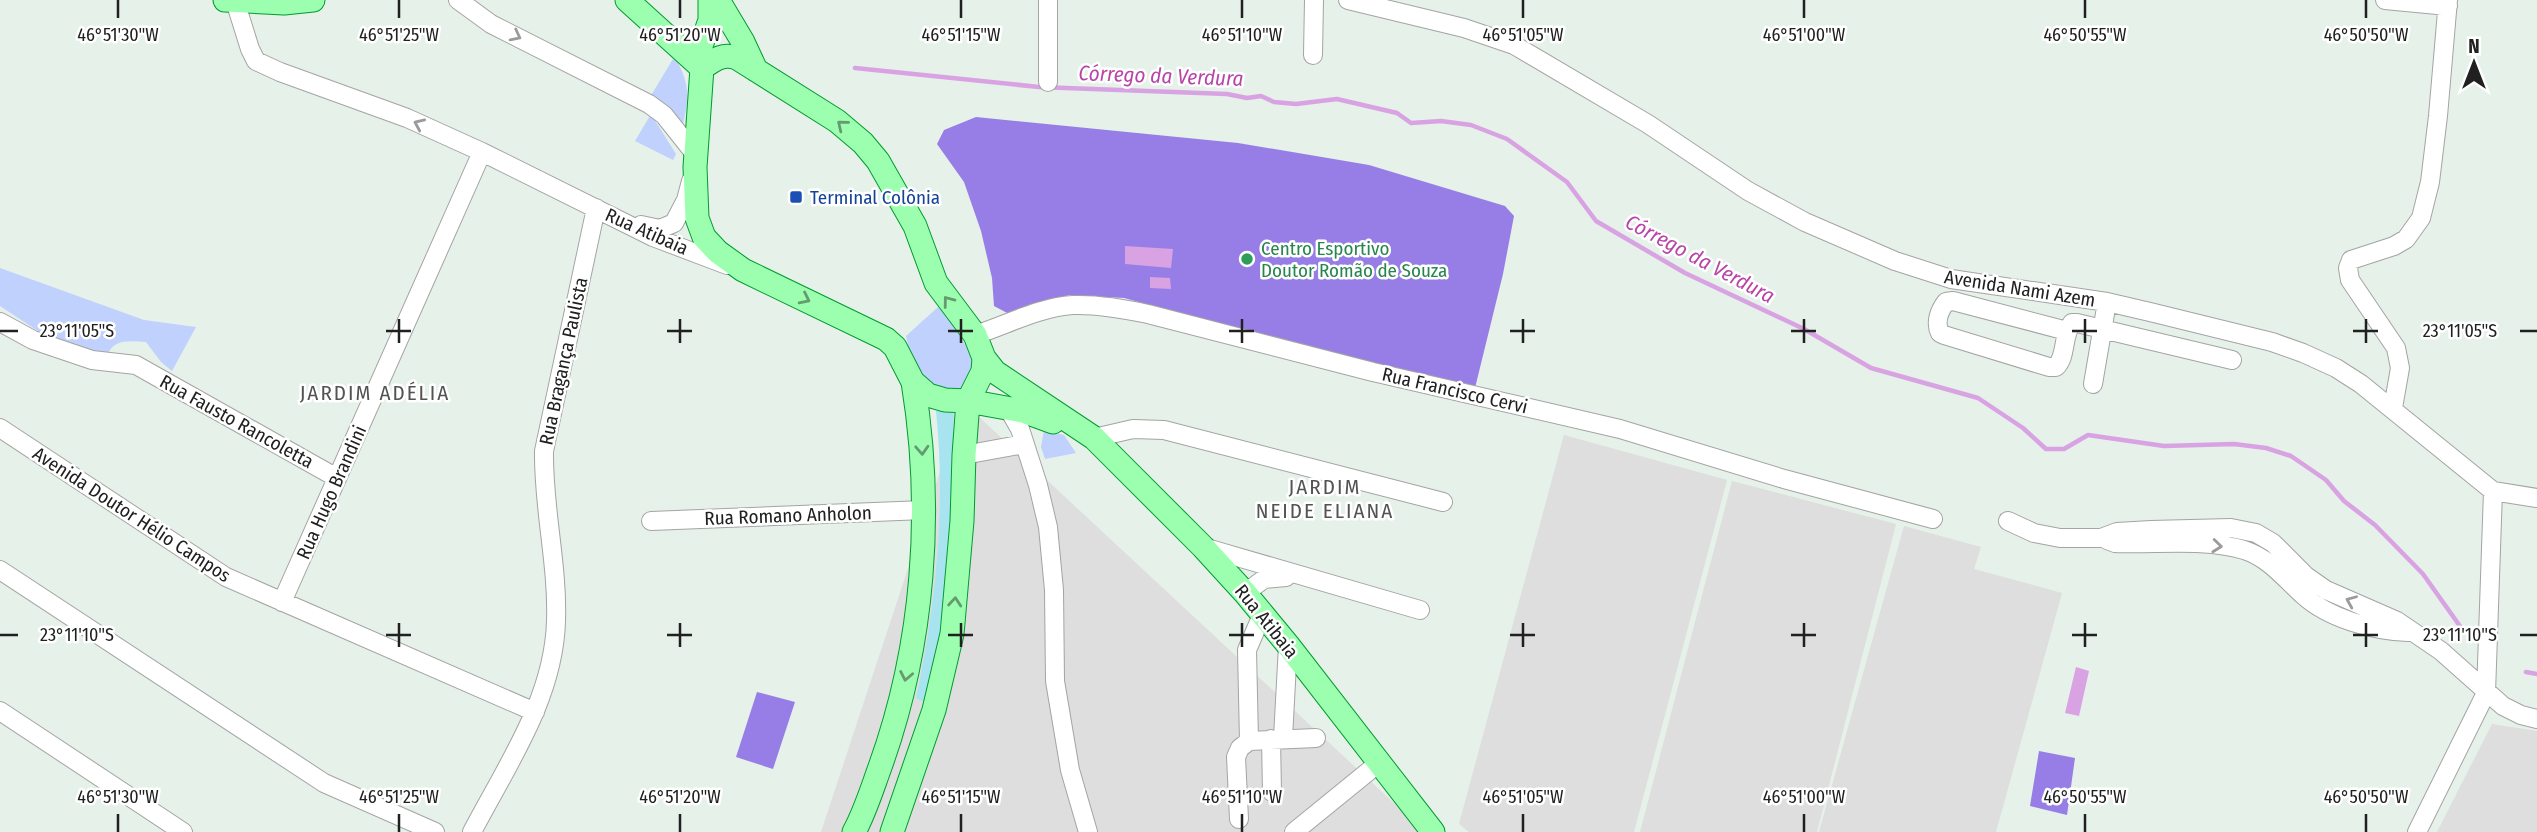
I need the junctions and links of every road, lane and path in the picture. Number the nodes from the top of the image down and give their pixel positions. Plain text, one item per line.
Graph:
1 (313, 0) edge
2 (458, 0) edge
3 (628, 0) edge
4 (710, 0) edge
5 (718, 0) edge
6 (1048, 0) edge
7 (1314, 0) edge
8 (1348, 0) edge
9 (2385, 0) edge
10 (230, 1) edge
11 (2448, 3) edge
12 (682, 49) junction
13 (1312, 55) dead end
14 (702, 68) junction
15 (756, 70) junction
16 (1048, 82) dead end
17 (482, 152) junction
18 (695, 161) junction
19 (596, 208) junction
20 (629, 223) junction
21 (743, 270) junction
22 (2107, 302) junction
23 (0, 322) edge
24 (2102, 329) junction
25 (2067, 331) junction
26 (975, 335) junction
27 (2232, 360) dead end
28 (989, 365) junction
29 (912, 382) junction
30 (2093, 384) dead end
31 (968, 401) junction
32 (2393, 408) junction
33 (1016, 410) junction
34 (0, 428) edge
35 (1086, 434) junction
36 (1024, 444) junction
37 (964, 455) junction
38 (337, 478) junction
39 (1038, 485) junction
40 (2493, 491) junction
41 (2537, 498) edge
42 (1443, 502) dead end
43 (925, 510) junction
44 (1933, 519) dead end
45 (651, 521) dead end
46 (2008, 521) dead end
47 (1203, 547) junction
48 (0, 570) edge
49 (1300, 577) junction
50 (1245, 593) junction
51 (282, 602) junction
52 (1420, 610) dead end
53 (1262, 615) junction
54 (1288, 645) junction
55 (2486, 693) junction
56 (0, 711) edge
57 (898, 711) junction
58 (535, 712) junction
59 (2537, 719) edge
60 (1277, 738) junction
61 (1315, 738) dead end
62 (1249, 741) junction
63 (922, 748) junction
64 (1380, 762) junction
65 (1272, 792) dead end
66 (1239, 819) dead end
67 (183, 832) edge
68 (435, 832) edge
69 (472, 832) edge
70 (854, 832) edge
71 (892, 832) edge
72 (1088, 832) edge
73 (1294, 832) edge
74 (1433, 832) edge
75 (2417, 832) edge

1 - 10 main road
2 -> 18 street
3 - 12 main road
4 - 12 main road
5 - 15 main road
6 - 16 street
7 - 13 street
8 - 22 street, Avenida Nami Azem
9 - 11 street
17 -> 10 street, Rua Atibaia
11 - 32 street
12 - 14 main road
14 - 15 main road
14 - 18 main road
26 -> 15 main road
17 - 19 street, Rua Atibaia
17 - 38 street, Rua Hugo Brandini
18 - 20 street
18 - 21 main road
19 - 20 street, Rua Atibaia
19 - 58 street, Rua Bragança Paulista
20 - 21 street, Rua Atibaia
21 -> 29 main road, Rua Atibaia
22 - 24 street
22 - 32 street, Avenida Nami Azem
23 - 38 street, Rua Fausto Rancoletta
24 - 25 street
24 - 27 street
24 - 30 street
25 - 25 street
26 - 28 main road
26 - 44 street, Rua Francisco Cervi
28 - 31 main road
28 - 33 main road
28 - 35 main road, Rua Atibaia
29 - 31 main road, Rua Atibaia
29 -> 43 main road
31 - 33 main road, Rua Atibaia
31 - 37 main road
32 - 40 street, Avenida Nami Azem
33 - 35 main road, Rua Atibaia
33 - 36 street
33 - 39 street
34 - 51 street, Avenida Doutor Hélio Campos
35 - 42 street
35 - 47 main road, Rua Atibaia
36 - 37 street
36 - 39 street
63 -> 37 main road
38 - 51 street, Rua Hugo Brandini
39 - 72 street
40 - 41 street
40 - 55 street
43 - 45 street, Rua Romano Anholon
43 -> 57 main road
46 - 55 street
47 - 49 street
47 - 50 main road, Rua Atibaia
48 - 68 street
49 - 50 street
49 - 52 street
50 - 53 main road, Rua Atibaia
51 - 58 street, Avenida Doutor Hélio Campos
53 - 54 main road, Rua Atibaia
53 - 62 street
54 - 60 street
54 - 64 main road, Rua Atibaia
55 - 59 street
55 - 75 street
56 - 67 street
57 - 63 main road
57 - 70 main road
58 - 69 street, Rua Bragança Paulista
60 - 61 street
60 - 62 street
60 - 65 street
62 - 66 street
63 - 71 main road
64 - 73 street
64 - 74 main road, Rua Atibaia

